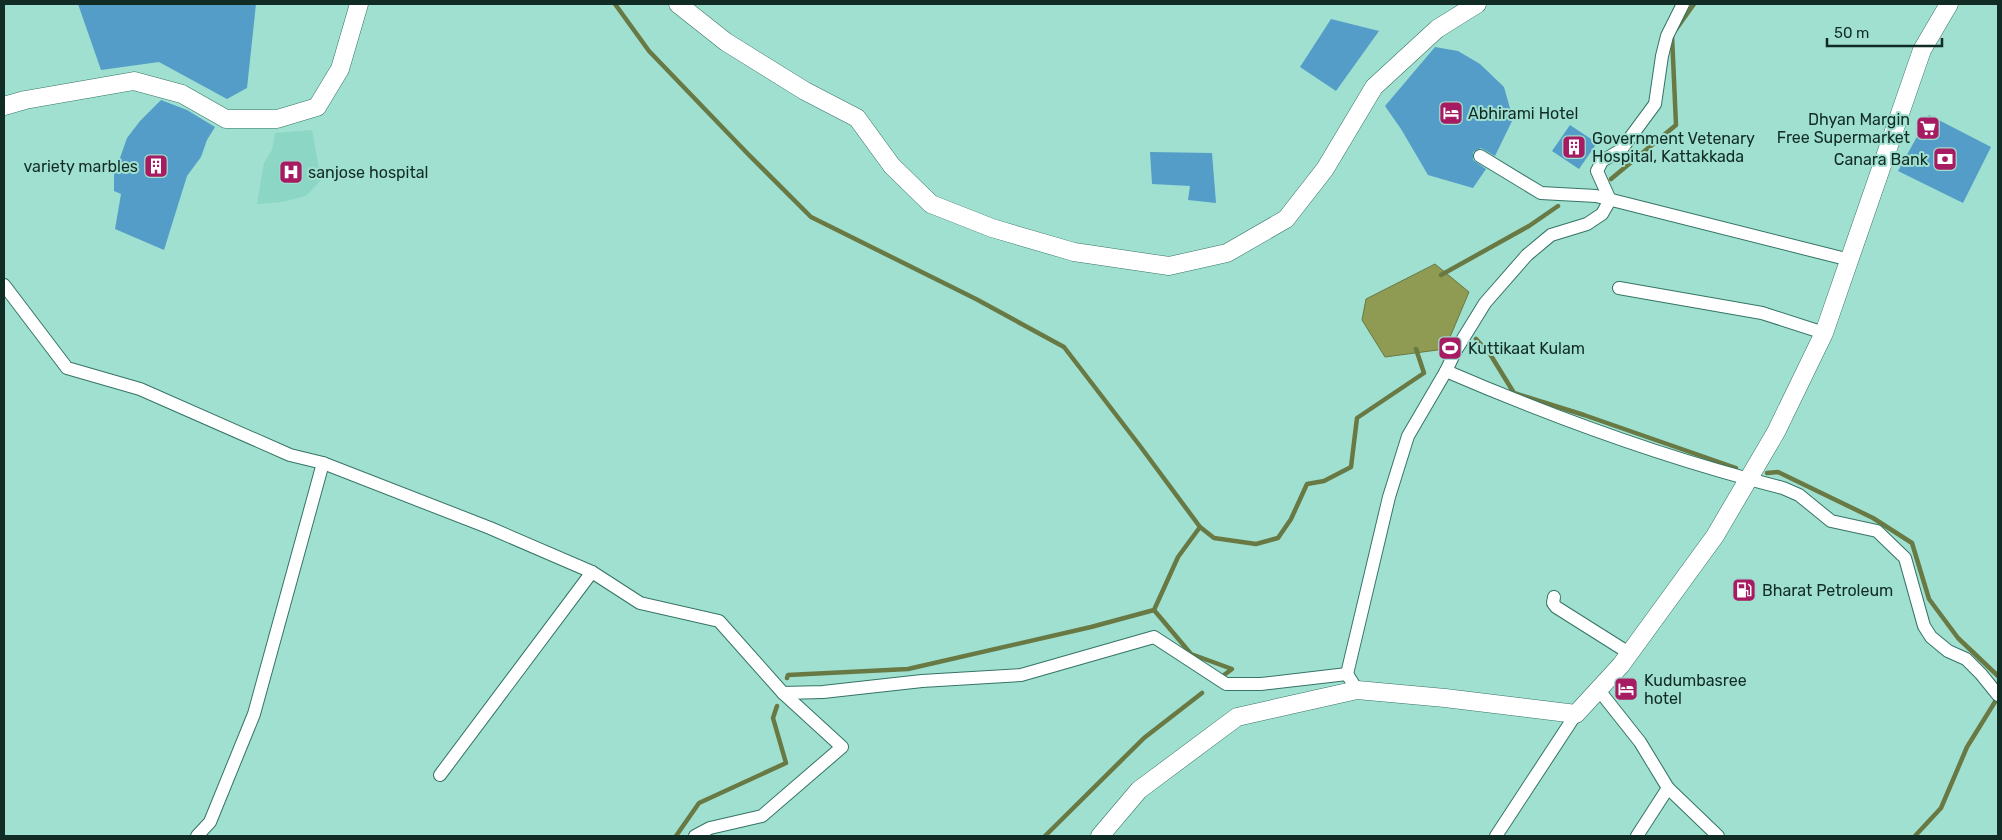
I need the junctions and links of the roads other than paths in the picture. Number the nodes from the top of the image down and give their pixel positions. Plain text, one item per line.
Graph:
1 (359, 4) edge
2 (678, 4) edge
3 (1477, 4) edge
4 (1682, 4) edge
5 (1949, 4) edge
6 (4, 106) edge
7 (1480, 156) dead end
8 (1610, 200) junction
9 (1850, 260) junction
10 (4, 285) edge
11 (1619, 288) dead end
12 (1824, 333) junction
13 (1446, 371) junction
14 (322, 463) junction
15 (1748, 479) junction
16 (592, 572) junction
17 (1554, 597) dead end
18 (1629, 653) junction
19 (1347, 674) junction
20 (1598, 689) junction
21 (1357, 690) junction
22 (783, 693) junction
23 (1998, 695) edge
24 (1576, 714) junction
25 (440, 775) dead end
26 (1668, 788) junction
27 (198, 836) edge
28 (695, 836) edge
29 (1100, 836) edge
30 (1496, 836) edge
31 (1637, 836) edge
32 (1718, 836) edge

1 - 6 main road
2 - 3 main road
4 - 8 street
5 - 9 main road
7 - 8 street
8 - 9 street
8 - 13 street
9 - 12 main road
10 - 14 street
11 - 12 street
12 - 15 main road
13 - 15 street
13 - 19 street
14 - 16 street
14 - 27 street
15 - 18 main road
15 - 23 street
16 - 22 street
16 - 25 street
17 - 18 street
18 - 20 main road
19 - 21 street
19 - 22 street
20 - 24 main road
20 - 26 street
21 - 24 main road
21 - 29 main road
22 - 28 street
24 - 30 street
26 - 31 street
26 - 32 street

